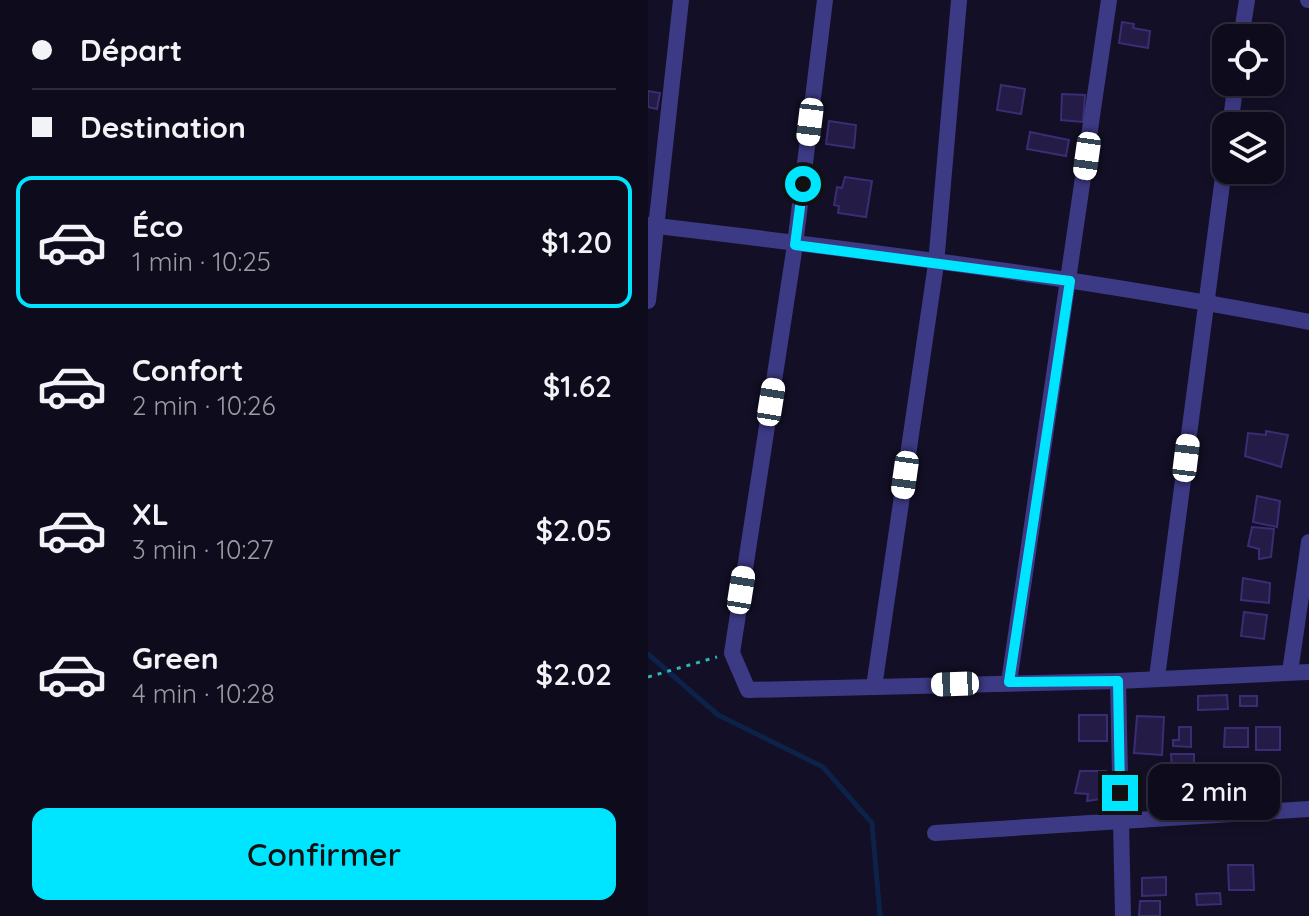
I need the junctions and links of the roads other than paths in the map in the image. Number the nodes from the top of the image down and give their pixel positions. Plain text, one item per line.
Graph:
1 (681, 0) edge
2 (825, 0) edge
3 (959, 0) edge
4 (1109, 0) edge
5 (1247, 0) edge
6 (1243, 24) edge
7 (1222, 184) edge
8 (653, 226) edge
9 (795, 245) junction
10 (936, 264) junction
11 (1070, 281) junction
12 (648, 301) edge
13 (1206, 302) junction
14 (1309, 322) edge
15 (1309, 542) edge
16 (1290, 672) junction
17 (1309, 672) edge
18 (1157, 677) junction
19 (1118, 681) junction
20 (1009, 682) junction
21 (874, 687) junction
22 (1309, 809) edge
23 (1121, 821) junction
24 (935, 833) dead end
25 (1123, 916) edge

1 - 8 street
2 - 9 street
3 - 10 street
4 - 11 street
5 - 6 street
7 - 13 street
8 - 9 street
8 - 12 street
9 - 10 street
9 - 21 street
10 - 11 street
10 - 21 street
11 - 13 street
11 - 20 street
13 - 14 street
13 - 18 street
15 - 16 street
16 - 17 street
16 - 18 street
18 - 19 street
19 - 20 street
19 - 23 street
20 - 21 street
22 - 23 street
23 - 24 street
23 - 25 street

